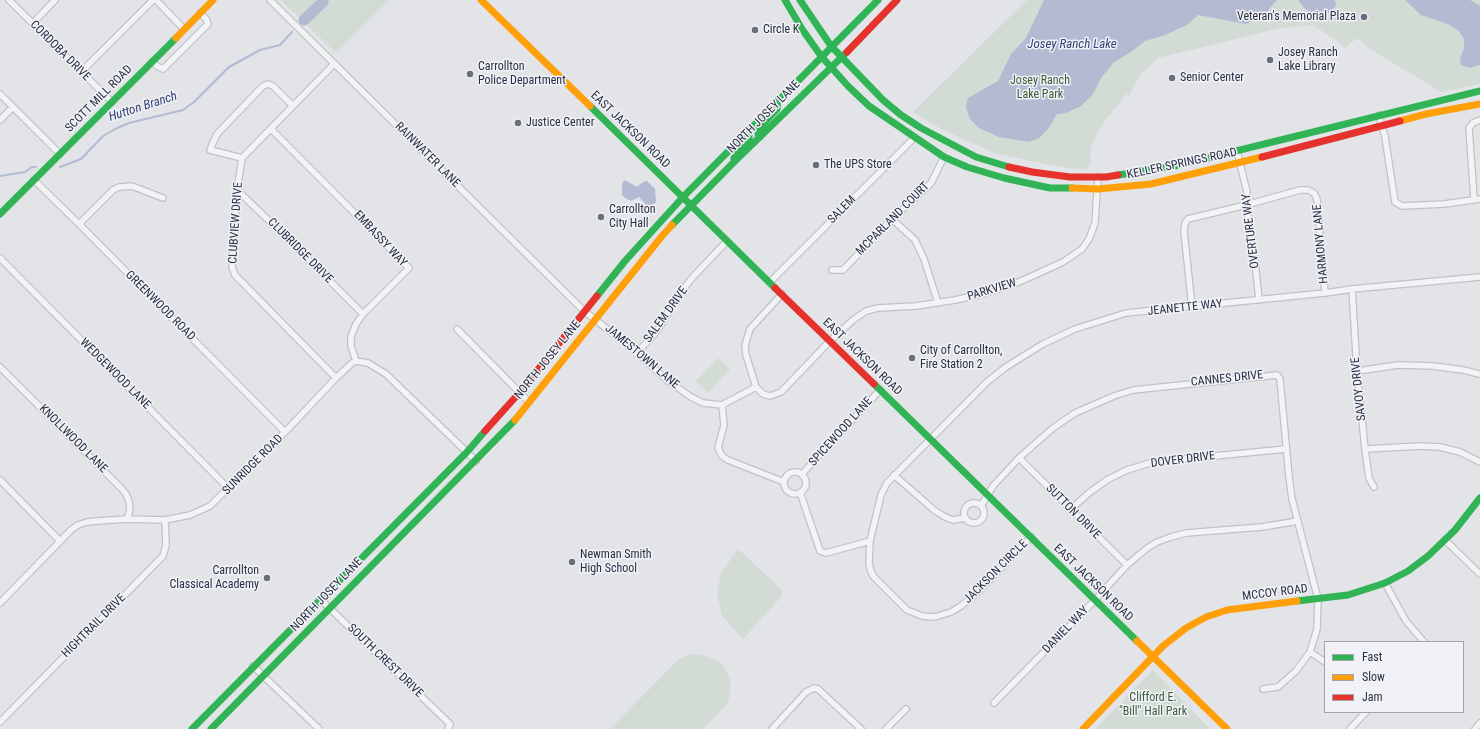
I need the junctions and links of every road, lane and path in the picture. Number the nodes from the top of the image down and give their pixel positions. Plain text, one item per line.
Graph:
1 (9, 0) edge
2 (55, 0) edge
3 (154, 0) edge
4 (213, 0) edge
5 (270, 0) edge
6 (481, 0) edge
7 (785, 0) edge
8 (800, 0) edge
9 (878, 0) edge
10 (897, 0) edge
11 (200, 13) junction
12 (32, 23) junction
13 (184, 29) junction
14 (831, 46) junction
15 (821, 56) junction
16 (842, 57) junction
17 (152, 62) junction
18 (334, 64) junction
19 (830, 67) junction
20 (81, 72) junction
21 (1480, 91) edge
22 (0, 94) edge
23 (778, 99) junction
24 (112, 102) junction
25 (1480, 104) edge
26 (293, 106) junction
27 (13, 107) junction
28 (1379, 115) junction
29 (0, 120) edge
30 (1480, 120) edge
31 (1382, 126) junction
32 (921, 128) junction
33 (270, 129) junction
34 (749, 129) junction
35 (760, 137) junction
36 (914, 138) junction
37 (1237, 151) junction
38 (60, 154) junction
39 (944, 157) junction
40 (242, 158) junction
41 (734, 162) junction
42 (1240, 163) junction
43 (1098, 177) junction
44 (34, 180) junction
45 (237, 190) junction
46 (1098, 190) junction
47 (683, 197) junction
48 (163, 198) dead end
49 (1477, 199) edge
50 (1246, 205) junction
51 (691, 206) junction
52 (0, 214) edge
53 (892, 220) junction
54 (79, 224) junction
55 (727, 241) junction
56 (0, 258) edge
57 (832, 270) dead end
58 (1480, 277) edge
59 (770, 282) junction
60 (1352, 289) junction
61 (1325, 293) junction
62 (782, 294) junction
63 (1258, 300) junction
64 (938, 303) junction
65 (1192, 307) junction
66 (584, 311) junction
67 (363, 314) junction
68 (595, 319) junction
69 (457, 329) dead end
70 (830, 341) junction
71 (636, 354) junction
72 (356, 361) junction
73 (0, 367) edge
74 (1357, 371) junction
75 (1480, 374) edge
76 (336, 378) junction
77 (756, 387) junction
78 (880, 390) junction
79 (520, 392) junction
80 (529, 402) junction
81 (722, 405) junction
82 (286, 432) junction
83 (929, 438) junction
84 (1286, 449) junction
85 (1365, 449) junction
86 (467, 452) junction
87 (1019, 458) junction
88 (476, 461) junction
89 (1480, 462) edge
90 (802, 474) junction
91 (894, 475) junction
92 (0, 480) edge
93 (784, 482) junction
94 (1374, 487) dead end
95 (229, 489) junction
96 (800, 492) junction
97 (988, 496) junction
98 (1480, 498) edge
99 (981, 506) junction
100 (1070, 510) junction
101 (964, 518) junction
102 (127, 519) junction
103 (165, 520) junction
104 (1298, 521) junction
105 (1031, 537) junction
106 (1445, 540) junction
107 (60, 541) junction
108 (870, 541) junction
109 (1127, 565) junction
110 (1480, 574) edge
111 (1385, 583) junction
112 (320, 599) junction
113 (1318, 599) junction
114 (1095, 600) junction
115 (0, 602) edge
116 (331, 608) junction
117 (1423, 641) edge
118 (1310, 652) junction
119 (1153, 658) junction
120 (1324, 661) edge
121 (254, 666) junction
122 (264, 675) junction
123 (1263, 689) dead end
124 (994, 703) dead end
125 (906, 709) dead end
126 (1365, 713) edge
127 (0, 722) edge
128 (1480, 724) edge
129 (449, 726) edge
130 (192, 729) edge
131 (210, 729) edge
132 (319, 729) edge
133 (772, 729) edge
134 (861, 729) edge
135 (886, 729) edge
136 (1083, 729) edge
137 (1227, 729) edge
138 (1350, 729) edge
139 (1475, 729) edge

1 - 12 street, CORDOBA DRIVE
2 - 12 street
3 - 13 street
3 - 20 street
4 - 11 main road, SCOTT MILL ROAD
5 - 18 street, RAINWATER LANE
6 - 47 main road, EAST JACKSON ROAD
7 - 15 main road, KELLER SPRINGS ROAD
8 - 14 main road, KELLER SPRINGS ROAD
9 - 14 main road, NORTH JOSEY LANE
10 - 16 main road, NORTH JOSEY LANE
11 - 13 main road, SCOTT MILL ROAD
11 - 17 street
12 - 20 street, CORDOBA DRIVE
13 - 17 main road, SCOTT MILL ROAD
14 - 15 main road, NORTH JOSEY LANE
14 - 16 main road, KELLER SPRINGS ROAD
15 - 19 main road, KELLER SPRINGS ROAD
15 - 23 main road, NORTH JOSEY LANE
16 - 19 main road, NORTH JOSEY LANE
16 - 32 main road, KELLER SPRINGS ROAD
17 - 24 main road, SCOTT MILL ROAD
18 - 26 street
18 - 66 street, RAINWATER LANE
19 - 35 main road, NORTH JOSEY LANE
19 - 36 main road, KELLER SPRINGS ROAD
20 - 24 street, CORDOBA DRIVE
21 - 28 main road, KELLER SPRINGS ROAD
22 - 27 street
23 - 34 main road, NORTH JOSEY LANE
23 - 35 main road
24 - 38 main road, SCOTT MILL ROAD
25 - 31 main road, KELLER SPRINGS ROAD
26 - 33 street
26 - 40 street
27 - 29 street
27 - 38 street
28 - 31 street
28 - 37 main road, KELLER SPRINGS ROAD
30 - 49 street
31 - 42 main road, KELLER SPRINGS ROAD
31 - 49 street
32 - 36 main road
32 - 43 main road, KELLER SPRINGS ROAD
33 - 40 street
33 - 67 street, EMBASSY WAY
34 - 41 main road
34 - 47 main road, NORTH JOSEY LANE
35 - 41 main road, NORTH JOSEY LANE
36 - 39 main road, KELLER SPRINGS ROAD
36 - 59 street, SALEM
37 - 42 street, OVERTURE WAY
37 - 43 main road, KELLER SPRINGS ROAD
38 - 44 main road, SCOTT MILL ROAD
39 - 46 main road, KELLER SPRINGS ROAD
39 - 53 street, MCPARLAND COURT
40 - 45 street, CLUBVIEW DRIVE
41 - 51 main road, NORTH JOSEY LANE
42 - 46 main road, KELLER SPRINGS ROAD
42 - 50 street, OVERTURE WAY
43 - 46 street, PARKVIEW
44 - 52 main road, SCOTT MILL ROAD
44 - 54 street, GREENWOOD ROAD
45 - 67 street, CLUBRIDGE DRIVE
45 - 76 street, CLUBVIEW DRIVE
46 - 64 street, PARKVIEW
47 - 51 main road, EAST JACKSON ROAD
47 - 66 main road, NORTH JOSEY LANE
48 - 54 street
50 - 61 street, HARMONY LANE
50 - 63 street, OVERTURE WAY
50 - 65 street
51 - 55 main road, EAST JACKSON ROAD
51 - 68 main road, NORTH JOSEY LANE
53 - 57 street, MCPARLAND COURT
53 - 64 street
54 - 82 street, GREENWOOD ROAD
55 - 59 main road, EAST JACKSON ROAD
55 - 71 street, SALEM DRIVE
56 - 95 street, WEDGEWOOD LANE
58 - 60 street, JEANETTE WAY
59 - 62 main road, EAST JACKSON ROAD
60 - 61 street, JEANETTE WAY
60 - 74 street, SAVOY DRIVE
61 - 63 street, JEANETTE WAY
62 - 70 main road, EAST JACKSON ROAD
62 - 77 street
63 - 65 street, JEANETTE WAY
64 - 70 street, PARKVIEW
65 - 83 street, JEANETTE WAY
66 - 68 street, JAMESTOWN LANE
66 - 79 main road, NORTH JOSEY LANE
67 - 72 street, EMBASSY WAY
68 - 71 street, JAMESTOWN LANE
68 - 80 main road, NORTH JOSEY LANE
69 - 79 street
70 - 77 street, PARKVIEW
70 - 78 main road, EAST JACKSON ROAD
71 - 81 street, JAMESTOWN LANE
72 - 76 street, SUNRIDGE ROAD
72 - 86 street
73 - 102 street, KNOLLWOOD LANE
74 - 75 street
74 - 85 street, SAVOY DRIVE
76 - 82 street, SUNRIDGE ROAD
77 - 81 street
78 - 83 main road, EAST JACKSON ROAD
78 - 90 street, SPICEWOOD LANE
79 - 80 street
79 - 86 main road, NORTH JOSEY LANE
80 - 88 main road, NORTH JOSEY LANE
81 - 93 street
82 - 95 street, SUNRIDGE ROAD
83 - 91 street, JACKSON CIRCLE
83 - 97 main road, EAST JACKSON ROAD
84 - 87 street, CANNES DRIVE
84 - 100 street, DOVER DRIVE
84 - 104 street, CANNES DRIVE
85 - 89 street
85 - 94 street, SAVOY DRIVE
86 - 88 street
86 - 112 main road, NORTH JOSEY LANE
87 - 97 street, CANNES DRIVE
87 - 100 street, SUTTON DRIVE
88 - 116 main road, NORTH JOSEY LANE
90 - 93 street, SPICEWOOD LANE
90 - 96 street, SPICEWOOD LANE
91 - 101 street
91 - 108 street, JACKSON CIRCLE
92 - 107 street
93 - 96 street
95 - 103 street, SUNRIDGE ROAD
96 - 108 street
97 - 99 street, CANNES DRIVE
97 - 105 main road, EAST JACKSON ROAD
98 - 106 main road, MCCOY ROAD
99 - 101 street
99 - 101 street
100 - 109 street, SUTTON DRIVE
102 - 103 street, SUNRIDGE ROAD
102 - 107 street, SUNRIDGE ROAD
103 - 127 street, HIGHTRAIL DRIVE
104 - 109 street, DANIEL WAY
104 - 113 street, CANNES DRIVE
105 - 108 street, JACKSON CIRCLE
105 - 114 main road, EAST JACKSON ROAD
106 - 110 street
106 - 111 main road, MCCOY ROAD
107 - 115 street, SUNRIDGE ROAD
109 - 114 street, DANIEL WAY
111 - 113 main road, MCCOY ROAD
111 - 117 street
112 - 116 street, SOUTH CREST DRIVE
112 - 121 main road, NORTH JOSEY LANE
113 - 118 street, CANNES DRIVE
113 - 119 main road, MCCOY ROAD
114 - 119 main road, EAST JACKSON ROAD
114 - 124 street, DANIEL WAY
116 - 122 main road, NORTH JOSEY LANE
116 - 129 street, SOUTH CREST DRIVE
118 - 120 street
118 - 123 street, CANNES DRIVE
119 - 136 main road, MCCOY ROAD
119 - 137 main road, EAST JACKSON ROAD
121 - 122 street
121 - 130 main road, NORTH JOSEY LANE
122 - 131 main road, NORTH JOSEY LANE
122 - 132 street
125 - 135 street
126 - 138 street
128 - 139 street
133 - 134 street

